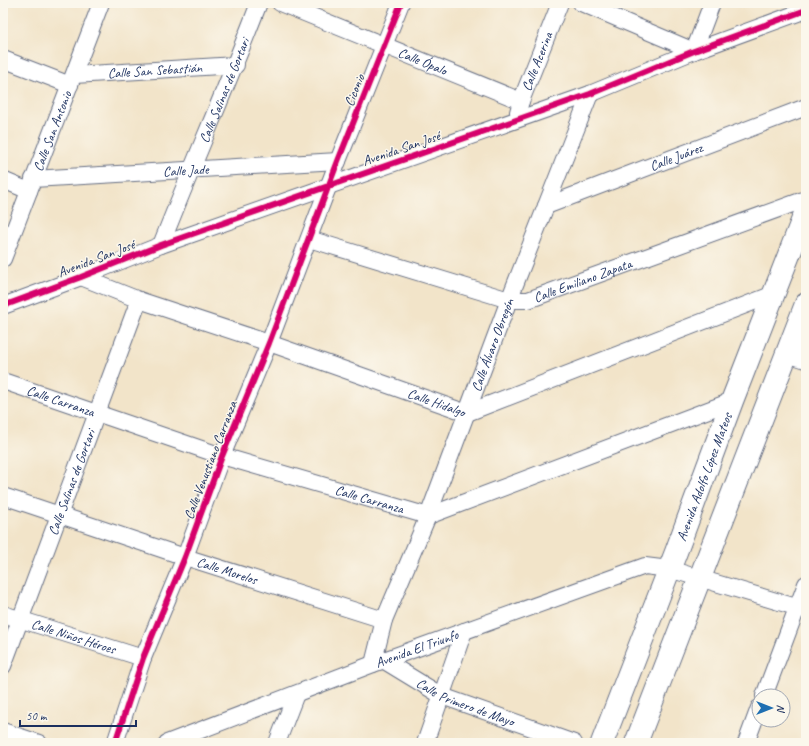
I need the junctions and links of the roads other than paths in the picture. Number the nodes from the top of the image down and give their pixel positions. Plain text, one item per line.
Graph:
1 (101, 3) edge
2 (259, 3) edge
3 (280, 3) edge
4 (401, 3) edge
5 (560, 3) edge
6 (581, 3) edge
7 (712, 3) edge
8 (806, 10) edge
9 (384, 46) junction
10 (694, 51) junction
11 (3, 59) edge
12 (236, 65) junction
13 (72, 80) junction
14 (590, 94) junction
15 (521, 101) junction
16 (806, 107) edge
17 (516, 121) junction
18 (338, 161) junction
19 (191, 170) junction
20 (3, 180) edge
21 (31, 185) junction
22 (329, 186) junction
23 (806, 199) edge
24 (546, 206) junction
25 (806, 211) edge
26 (309, 239) junction
27 (161, 245) junction
28 (3, 259) edge
29 (81, 277) junction
30 (774, 294) junction
31 (139, 300) junction
32 (509, 300) junction
33 (806, 304) edge
34 (3, 306) edge
35 (269, 343) junction
36 (797, 357) edge
37 (3, 380) edge
38 (732, 401) junction
39 (97, 413) junction
40 (466, 413) junction
41 (222, 456) junction
42 (3, 496) edge
43 (58, 515) junction
44 (428, 516) junction
45 (185, 557) junction
46 (669, 569) junction
47 (699, 578) junction
48 (806, 584) edge
49 (802, 609) edge
50 (3, 614) edge
51 (20, 620) junction
52 (384, 620) junction
53 (464, 631) junction
54 (143, 658) junction
55 (378, 662) junction
56 (3, 666) edge
57 (767, 688) edge
58 (296, 694) junction
59 (442, 696) junction
60 (752, 728) edge
61 (3, 731) edge
62 (186, 739) edge
63 (39, 743) edge
64 (115, 743) edge
65 (167, 743) edge
66 (277, 743) edge
67 (425, 743) edge
68 (574, 743) edge
69 (602, 743) edge
70 (636, 743) edge
71 (746, 743) edge

1 - 13 street, Calle San Antonio
2 - 12 street, Calle Salinas de Gortari
3 - 9 street, Calle Ópalo
4 - 9 street, Ciconio
5 - 15 street, Calle Acerina
6 - 10 street
7 - 10 street
8 - 10 street, Avenida San José
9 - 15 street, Calle Ópalo
9 - 18 street, Ciconio
10 - 14 street, Avenida San José
11 - 13 street, Calle San Sebastián
12 - 13 street, Calle San Sebastián
12 - 19 street, Calle Salinas de Gortari
13 - 21 street, Calle San Antonio
14 - 17 street, Avenida San José
14 - 24 street, Calle Álvaro Obregón
15 - 17 street, Calle Acerina
16 - 24 street, Calle Juárez
17 - 22 street, Avenida San José
18 - 19 street, Calle Jade
18 - 22 street, Ciconio
19 - 21 street, Calle Jade
19 - 27 street, Calle Salinas de Gortari
20 - 21 street, Calle Jade
21 - 28 street, Calle San Antonio
22 - 26 street, Calle Venustiano Carranza
22 - 27 street, Avenida San José
23 - 32 street, Calle Emiliano Zapata
24 - 32 street, Calle Álvaro Obregón
25 - 30 main road, Avenida Adolfo López Mateos
26 - 32 street, Calle Emiliano Zapata
26 - 35 street, Calle Venustiano Carranza
27 - 29 street, Avenida San José
29 - 31 street, Calle Hidalgo
29 - 34 street, Avenida San José
30 - 38 main road, Avenida Adolfo López Mateos
30 - 40 street, Calle Hidalgo
31 - 35 street, Calle Hidalgo
31 - 39 street, Calle Salinas de Gortari
32 - 40 street, Calle Álvaro Obregón
33 - 36 main road
35 - 40 street, Calle Hidalgo
35 - 41 street, Calle Venustiano Carranza
36 - 47 main road
37 - 39 street, Calle Carranza
38 - 44 street
38 - 46 main road, Avenida Adolfo López Mateos
39 - 41 street, Calle Carranza
39 - 43 street, Calle Salinas de Gortari
40 - 44 street, Calle Álvaro Obregón
41 - 44 street, Calle Carranza
41 - 45 street, Calle Venustiano Carranza
42 - 43 street, Calle Morelos
43 - 45 street, Calle Morelos
43 - 51 street, Calle Salinas de Gortari
44 - 52 street, Calle Álvaro Obregón
45 - 52 street, Calle Morelos
45 - 54 street, Calle Venustiano Carranza
46 - 47 street, Avenida El Triunfo
46 - 53 street, Avenida El Triunfo
46 - 69 main road, Avenida Adolfo López Mateos
47 - 49 street, Avenida El Triunfo
47 - 70 main road
48 - 49 street
49 - 57 street
50 - 51 street, Calle Niños Héroes
51 - 54 street, Calle Niños Héroes
51 - 56 street, Calle Salinas de Gortari
52 - 55 street, Calle Álvaro Obregón
53 - 55 street, Avenida El Triunfo
53 - 59 street
54 - 64 street, Calle Venustiano Carranza
55 - 58 street, Avenida El Triunfo
55 - 59 street, Calle Primero de Mayo
58 - 62 street, Avenida El Triunfo
58 - 66 street
59 - 67 street
59 - 68 street, Calle Primero de Mayo
60 - 71 street
61 - 63 street
62 - 65 street, Avenida El Triunfo

